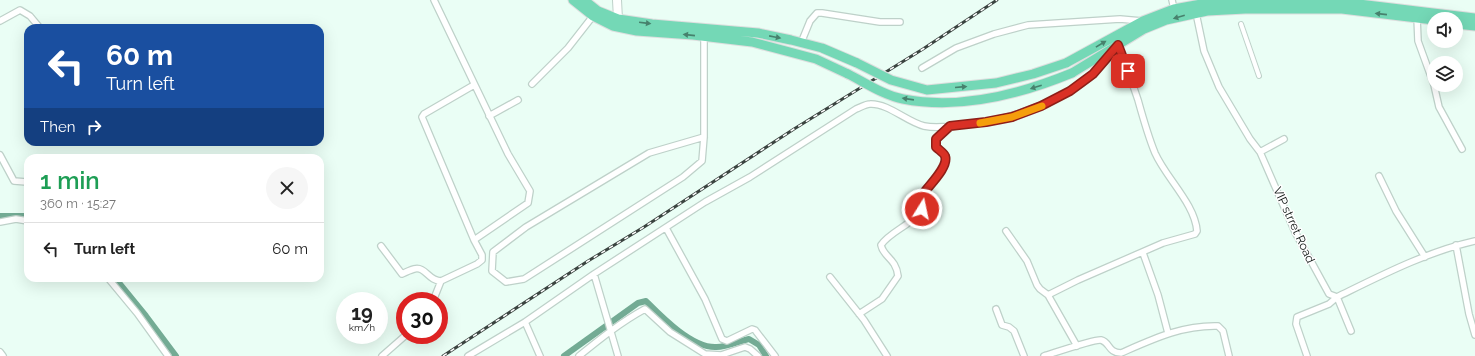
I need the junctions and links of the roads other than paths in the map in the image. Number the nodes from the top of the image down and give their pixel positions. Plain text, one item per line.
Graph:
1 (434, 0) edge
2 (573, 0) edge
3 (584, 0) edge
4 (617, 0) edge
5 (1172, 0) edge
6 (1245, 3) edge
7 (1174, 9) junction
8 (1196, 13) junction
9 (593, 16) junction
10 (1417, 17) junction
11 (1475, 18) edge
12 (1427, 19) edge
13 (0, 21) edge
14 (1143, 21) junction
15 (616, 22) junction
16 (900, 22) dead end
17 (37, 24) edge
18 (1240, 24) dead end
19 (1463, 25) edge
20 (1475, 26) edge
21 (704, 36) junction
22 (801, 43) junction
23 (1118, 45) junction
24 (822, 48) junction
25 (816, 59) junction
26 (1427, 66) edge
27 (922, 68) dead end
28 (1259, 76) dead end
29 (532, 84) dead end
30 (474, 85) junction
31 (1436, 92) edge
32 (518, 100) dead end
33 (489, 116) junction
34 (950, 126) junction
35 (704, 136) junction
36 (1284, 139) dead end
37 (1462, 149) dead end
38 (1260, 152) junction
39 (0, 155) edge
40 (1379, 176) dead end
41 (24, 182) edge
42 (24, 220) edge
43 (0, 222) edge
44 (666, 228) junction
45 (1006, 231) dead end
46 (474, 240) junction
47 (1475, 241) edge
48 (1456, 245) junction
49 (380, 246) dead end
50 (1144, 253) junction
51 (1425, 257) junction
52 (594, 274) junction
53 (830, 277) dead end
54 (441, 281) junction
55 (111, 282) edge
56 (437, 292) edge
57 (1048, 295) junction
58 (1338, 297) junction
59 (996, 309) dead end
60 (859, 314) junction
61 (525, 322) junction
62 (611, 329) junction
63 (1351, 331) dead end
64 (1168, 333) junction
65 (1475, 335) edge
66 (396, 344) edge
67 (1077, 346) junction
68 (0, 352) edge
69 (1112, 353) edge
70 (3, 356) edge
71 (168, 356) edge
72 (382, 356) edge
73 (468, 356) edge
74 (540, 356) edge
75 (579, 356) edge
76 (618, 356) edge
77 (758, 356) edge
78 (775, 356) edge
79 (888, 356) edge
80 (1024, 356) edge
81 (1044, 356) edge
82 (1229, 356) edge
83 (1307, 356) edge

1 - 30 street
2 - 9 highway
3 - 15 highway
4 - 15 main road
5 - 7 street
6 - 7 highway
6 - 8 highway
10 -> 6 highway
6 - 11 highway
7 - 14 highway
8 -> 23 highway
8 - 38 street, VIP strret Road
9 - 15 highway
9 - 29 street
10 - 12 highway
10 - 26 street
13 - 17 street
24 -> 14 highway, bridge
14 - 27 street
21 -> 15 highway
15 -> 22 highway
16 - 22 street
18 - 28 street
19 - 20 highway
21 - 25 highway
21 - 35 street
22 - 24 highway
23 -> 25 highway, bridge
23 - 34 street
23 - 50 street
24 - 25 highway
30 - 33 street
30 - 46 street
31 - 37 street
32 - 33 street
33 - 46 street
34 - 44 street
34 - 60 street
35 - 35 street
36 - 38 street
38 - 58 street, VIP strret Road
39 - 41 street
40 - 51 street
42 - 43 street
44 - 52 street
44 - 78 street
45 - 57 street
46 - 54 street
47 - 48 street
48 - 51 street
48 - 65 street
49 - 54 street
50 - 57 street
50 - 64 street
51 - 58 street
52 - 61 street
52 - 62 street
53 - 60 street
54 - 56 street
55 - 71 street
57 - 67 street
58 - 63 street
58 - 83 street
59 - 80 street
60 - 79 street
61 - 73 street
61 - 74 street
62 - 75 street
62 - 76 street
62 - 77 street
64 - 69 street
64 - 82 street
66 - 72 street
67 - 69 street
67 - 81 street
68 - 70 street

